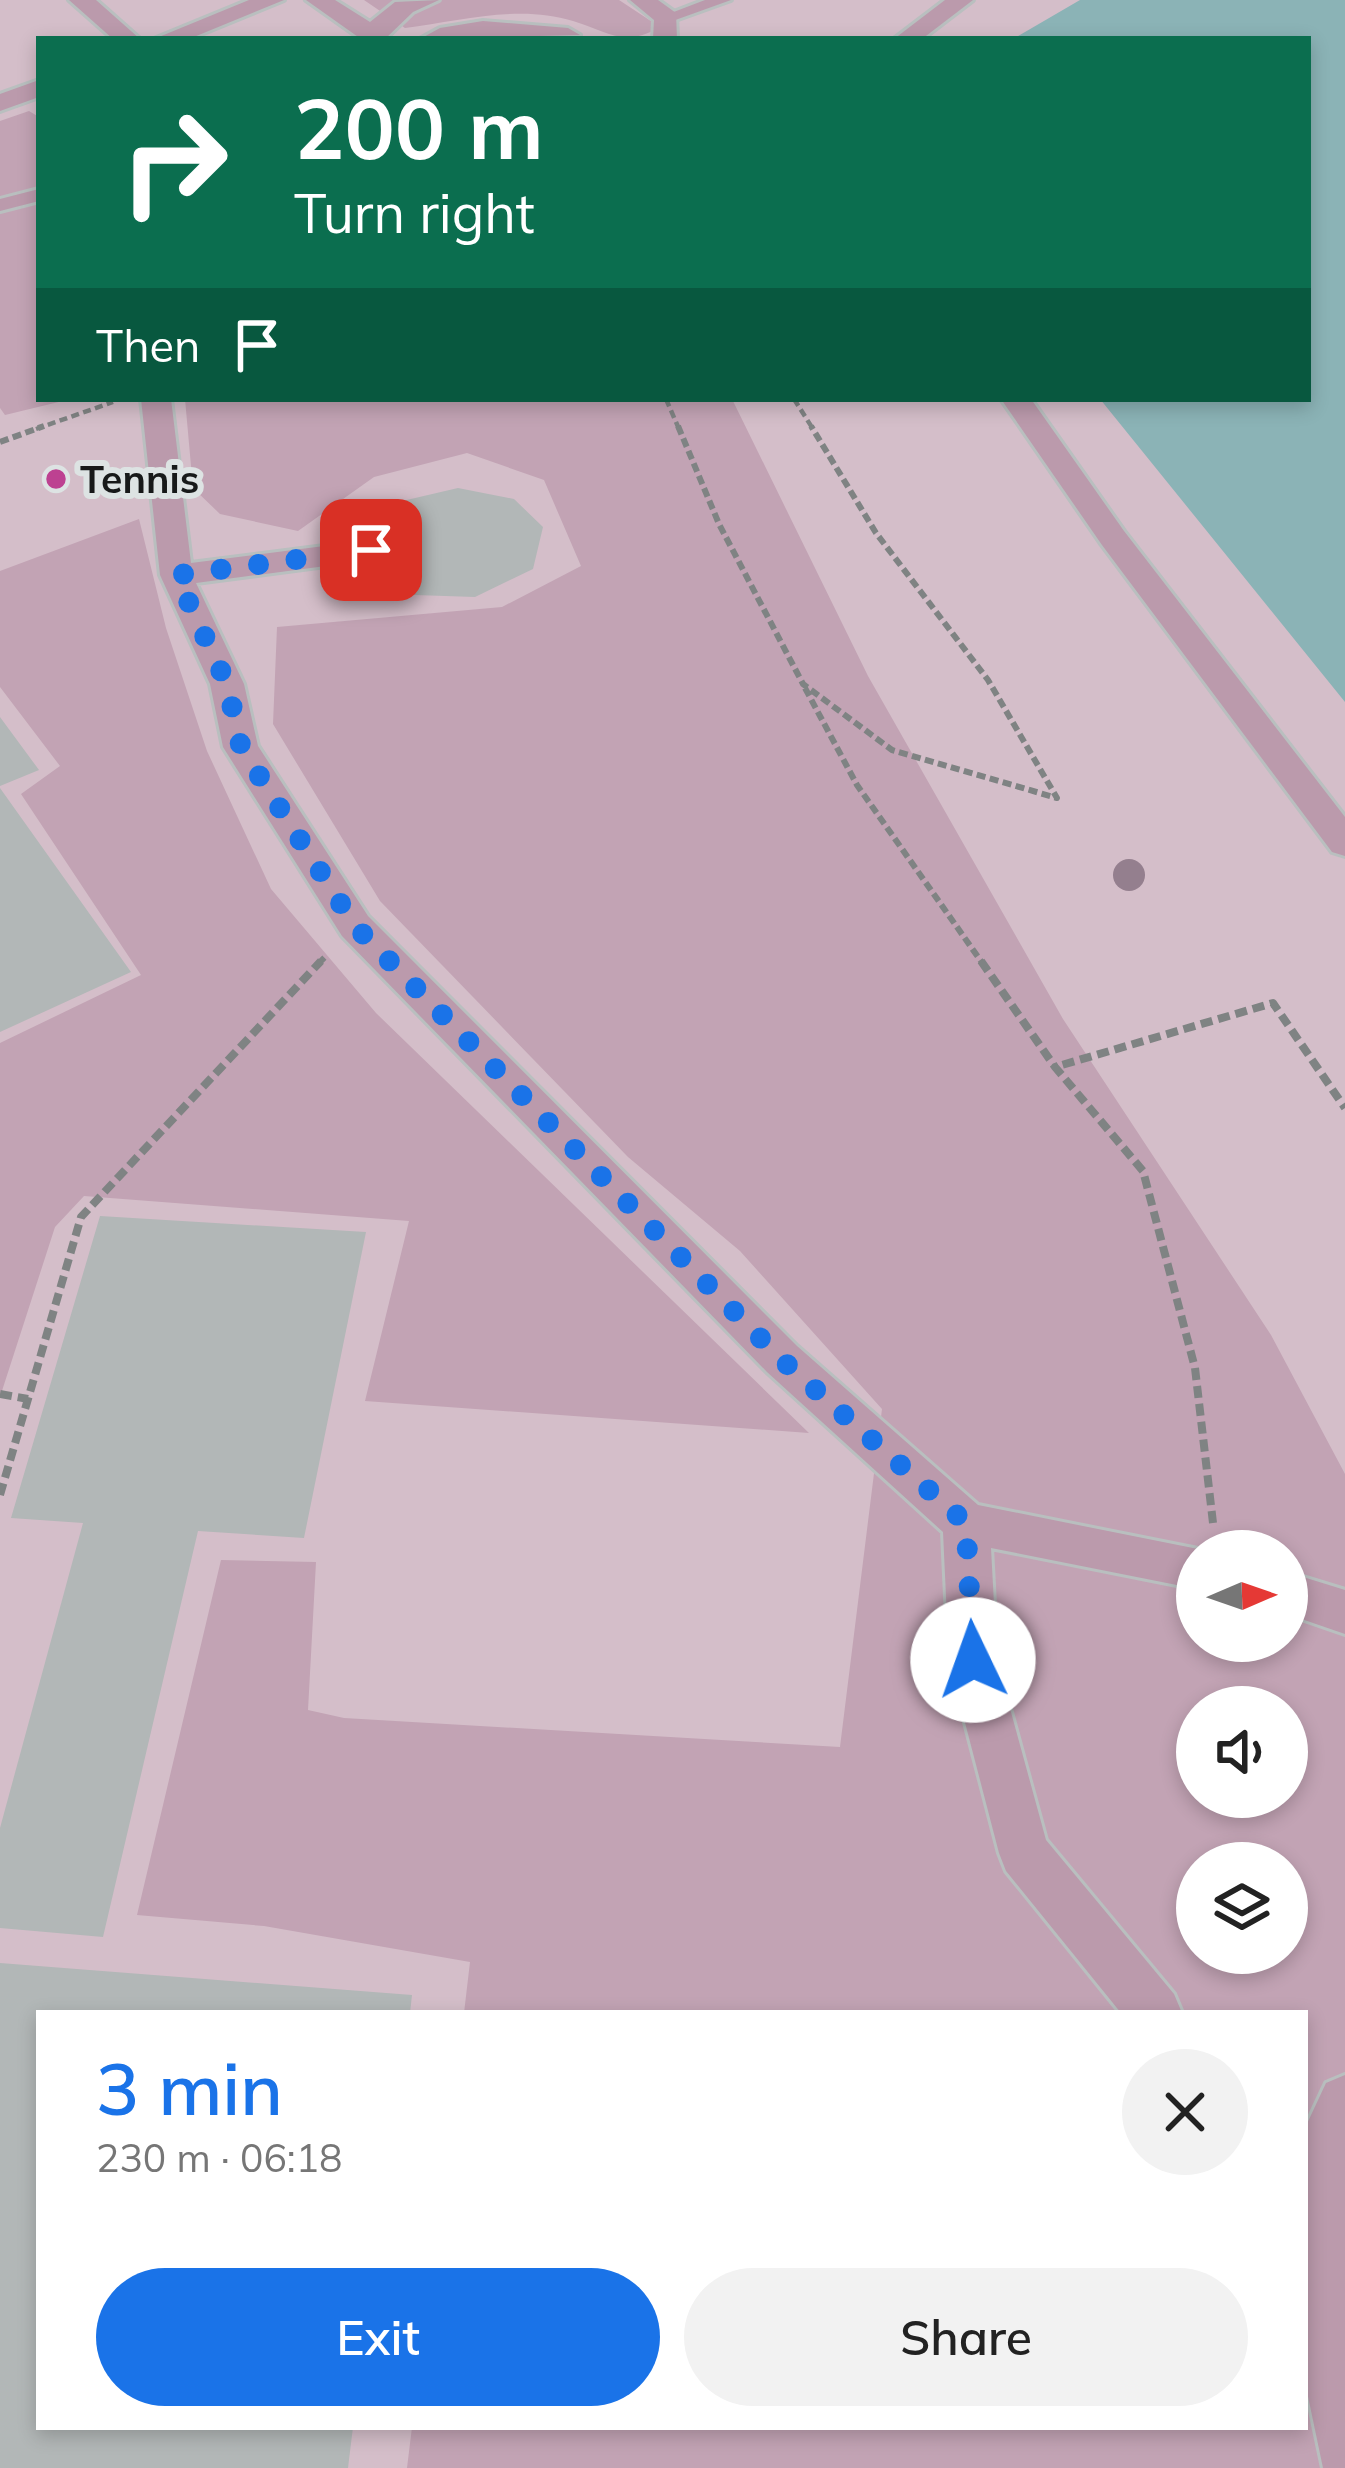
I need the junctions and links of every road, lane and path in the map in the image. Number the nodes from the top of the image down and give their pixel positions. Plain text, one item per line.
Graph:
1 (81, 0) edge
2 (272, 0) edge
3 (318, 0) edge
4 (428, 0) edge
5 (642, 0) edge
6 (722, 0) edge
7 (961, 0) edge
8 (666, 28) edge
9 (568, 35) dead end
10 (124, 36) edge
11 (174, 36) edge
12 (371, 36) edge
13 (373, 36) edge
14 (441, 36) edge
15 (910, 36) edge
16 (36, 89) edge
17 (0, 104) edge
18 (36, 196) edge
19 (0, 205) edge
20 (112, 402) edge
21 (156, 402) edge
22 (667, 402) edge
23 (796, 402) edge
24 (1018, 402) edge
25 (0, 442) edge
26 (371, 550) dead end
27 (176, 575) junction
28 (803, 685) junction
29 (1345, 843) edge
30 (355, 926) junction
31 (1055, 1066) junction
32 (1345, 1108) edge
33 (0, 1394) edge
34 (28, 1399) junction
35 (0, 1495) edge
36 (966, 1523) junction
37 (1214, 1528) dead end
38 (1176, 1564) edge
39 (1308, 1600) edge
40 (1345, 1612) edge
41 (1153, 2010) edge
42 (1345, 2102) edge
43 (1313, 2147) edge
44 (1345, 2450) edge

1 - 10 street
2 - 11 street
3 - 12 street
4 - 13 street
5 - 8 street
6 - 8 lane
7 - 15 street
9 - 14 street
16 - 17 street
18 - 19 lane
20 - 25 path
21 - 27 street
22 - 28 path
23 - 28 path
24 - 29 street
26 - 27 street
27 - 30 street
28 - 31 path
30 - 34 path
30 - 36 street
31 - 32 path
31 - 37 path
33 - 34 path
34 - 35 path
36 - 38 street
36 - 41 street
39 - 40 street
42 - 43 street
43 - 44 street

